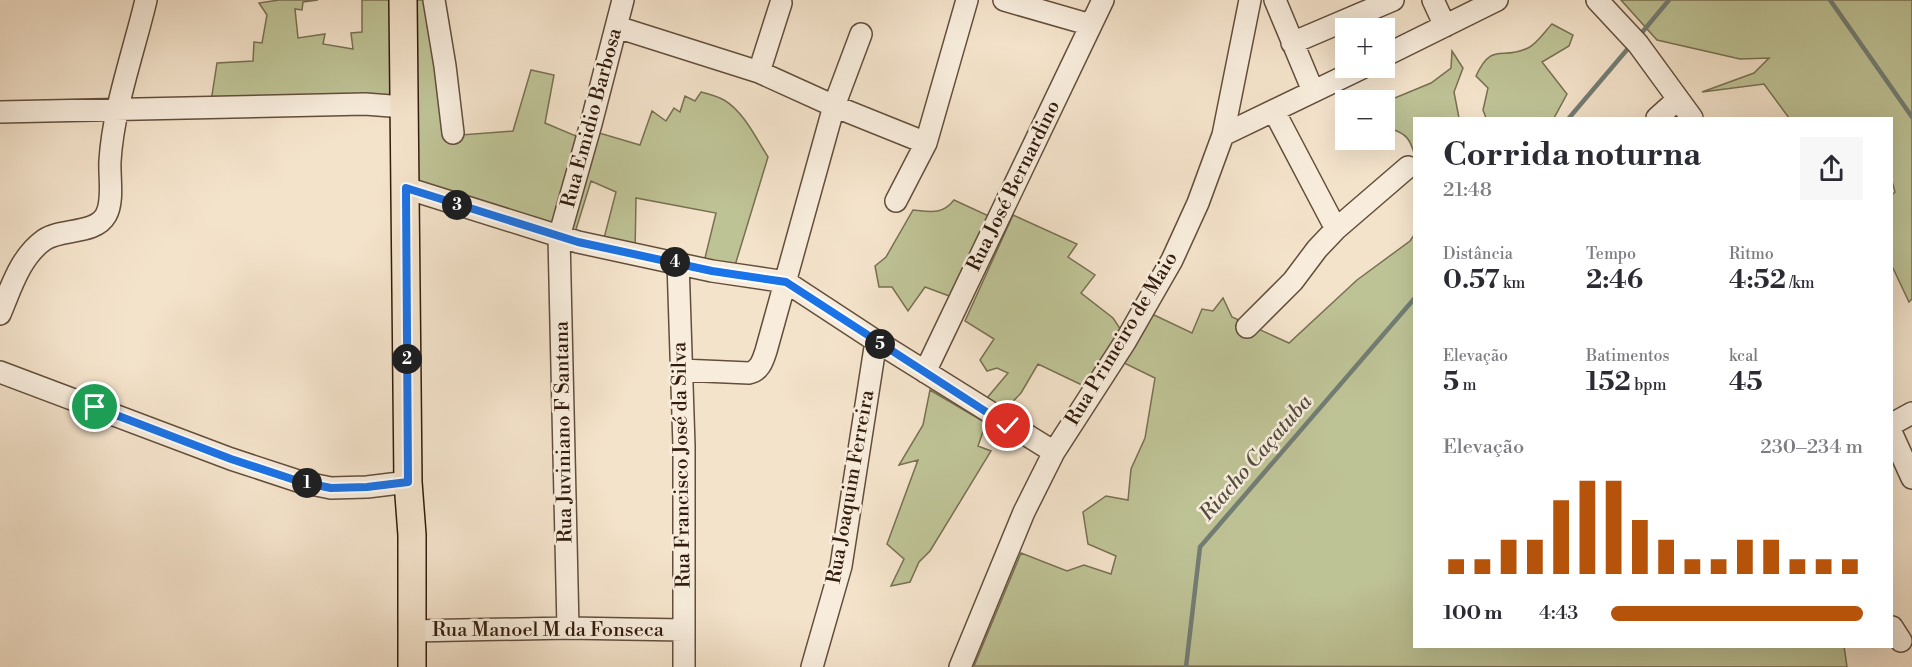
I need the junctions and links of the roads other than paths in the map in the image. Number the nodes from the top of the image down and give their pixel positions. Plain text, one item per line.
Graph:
1 (146, 0) edge
2 (403, 0) edge
3 (434, 0) edge
4 (623, 0) edge
5 (967, 0) edge
6 (1004, 0) edge
7 (1103, 0) edge
8 (1250, 0) edge
9 (1275, 0) edge
10 (1394, 0) edge
11 (1433, 0) edge
12 (1497, 0) edge
13 (1598, 1) edge
14 (781, 3) dead end
15 (1475, 5) edge
16 (1091, 25) junction
17 (1445, 26) junction
18 (617, 27) junction
19 (861, 34) dead end
20 (1292, 43) junction
21 (1395, 51) edge
22 (759, 72) junction
23 (1342, 78) edge
24 (1314, 92) junction
25 (1677, 100) junction
26 (834, 106) junction
27 (404, 107) junction
28 (118, 111) junction
29 (1274, 111) junction
30 (0, 112) edge
31 (1658, 117) edge
32 (1691, 117) edge
33 (453, 133) dead end
34 (1223, 135) junction
35 (926, 143) junction
36 (1408, 168) dead end
37 (406, 188) junction
38 (896, 201) dead end
39 (1335, 229) junction
40 (559, 237) junction
41 (678, 262) junction
42 (786, 282) junction
43 (0, 314) edge
44 (1247, 327) dead end
45 (876, 342) junction
46 (681, 370) junction
47 (0, 372) edge
48 (925, 372) junction
49 (1912, 413) edge
50 (1893, 423) edge
51 (1893, 436) edge
52 (1054, 452) junction
53 (1912, 477) edge
54 (408, 482) junction
55 (568, 628) junction
56 (683, 630) junction
57 (412, 631) junction
58 (412, 667) edge
59 (684, 667) edge
60 (812, 667) edge
61 (960, 667) edge

1 - 28 street
2 - 27 main road
3 - 33 street
4 - 18 street, Rua Emidio Barbosa
5 - 35 street
6 - 16 street
7 - 16 street, Rua José Bernardino
8 - 34 street, Rua Primeiro de Maio
9 - 20 street
10 - 20 street
11 - 17 street
12 - 15 street
13 - 25 street
14 - 22 street
15 - 17 street
16 - 48 street, Rua José Bernardino
17 - 21 street
18 - 22 street
18 - 40 street, Rua Emidio Barbosa
19 - 26 street
20 - 24 street
22 - 26 street
23 - 24 street
24 - 29 street
25 - 31 street
25 - 32 street
26 - 35 street
26 - 42 street
27 - 28 street
27 - 37 main road
28 - 30 street
28 - 43 street
29 - 34 street
29 - 39 street
34 - 52 street, Rua Primeiro de Maio
35 - 38 street
36 - 39 street
37 - 40 street
37 - 54 main road
39 - 44 street
40 - 41 street
40 - 55 street, Rua Juviniano F Santana
41 - 42 street
41 - 46 street, Rua Francisco José da Silva
42 - 45 street
42 - 46 street
45 - 48 street
45 - 60 street, Rua Joaquim Ferreira
46 - 56 street, Rua Francisco José da Silva
47 - 54 street
48 - 52 street
49 - 50 street
51 - 53 street
52 - 61 street, Rua Primeiro de Maio
54 - 57 main road
55 - 56 street, Rua Manoel M da Fonseca
55 - 57 street, Rua Manoel M da Fonseca
56 - 59 street, Rua Francisco José da Silva
57 - 58 main road

